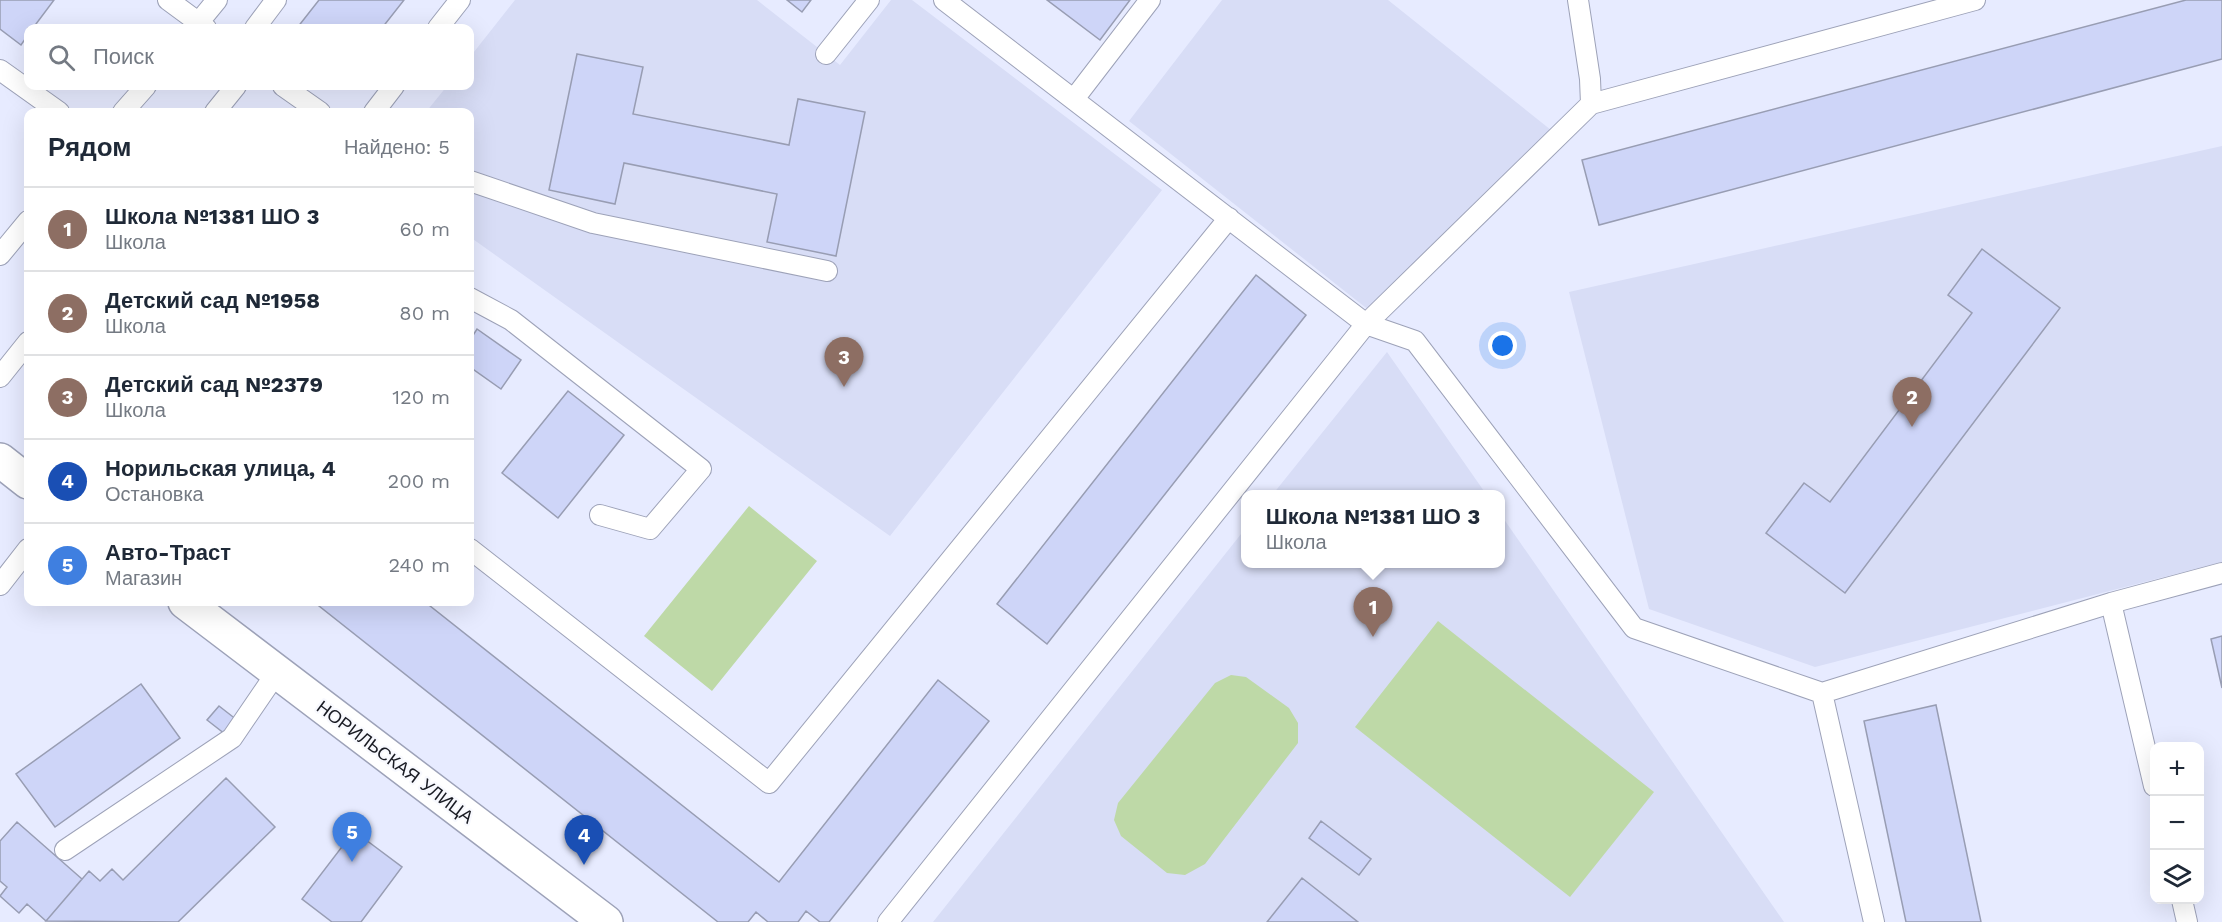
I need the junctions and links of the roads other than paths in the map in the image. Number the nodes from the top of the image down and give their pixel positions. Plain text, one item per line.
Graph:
1 (168, 0) edge
2 (217, 0) edge
3 (276, 0) edge
4 (460, 0) edge
5 (869, 0) edge
6 (944, 0) edge
7 (1150, 0) edge
8 (1578, 0) edge
9 (1975, 0) edge
10 (198, 24) edge
11 (201, 24) edge
12 (258, 24) edge
13 (441, 24) edge
14 (826, 54) dead end
15 (0, 70) edge
16 (24, 87) edge
17 (28, 90) edge
18 (142, 90) edge
19 (234, 90) edge
20 (289, 90) edge
21 (391, 90) edge
22 (1074, 99) junction
23 (1591, 104) junction
24 (53, 108) edge
25 (127, 108) edge
26 (218, 108) edge
27 (314, 108) edge
28 (377, 108) edge
29 (474, 182) edge
30 (1229, 218) junction
31 (24, 226) edge
32 (0, 255) edge
33 (827, 271) dead end
34 (474, 300) edge
35 (1366, 324) junction
36 (24, 347) edge
37 (0, 377) edge
38 (0, 460) edge
39 (24, 479) edge
40 (600, 515) dead end
41 (474, 552) edge
42 (24, 554) edge
43 (2222, 573) edge
44 (0, 585) edge
45 (2111, 603) junction
46 (198, 606) edge
47 (277, 672) junction
48 (1822, 693) junction
49 (2150, 769) edge
50 (65, 850) dead end
51 (2182, 904) edge
52 (591, 916) edge
53 (888, 922) edge
54 (1874, 922) edge
55 (2187, 922) edge

1 - 10 lane
2 - 11 lane
3 - 12 lane
4 - 13 lane
5 - 14 lane
6 - 22 lane
7 - 22 lane
8 - 23 lane
9 - 23 lane
15 - 16 lane
17 - 24 lane
18 - 25 lane
19 - 26 lane
20 - 27 lane
21 - 28 lane
22 - 30 lane
23 - 35 lane
29 - 33 lane
30 - 35 lane
30 - 41 lane
31 - 32 lane
34 - 40 lane
35 - 48 lane
35 - 53 lane
36 - 37 lane
38 - 39 street
42 - 44 lane
43 - 45 lane
45 - 48 lane
45 - 49 lane
46 - 47 street, НОРИЛЬСКАЯ УЛИЦА
47 - 50 lane
47 - 52 street, НОРИЛЬСКАЯ УЛИЦА
48 - 54 lane
51 - 55 lane

